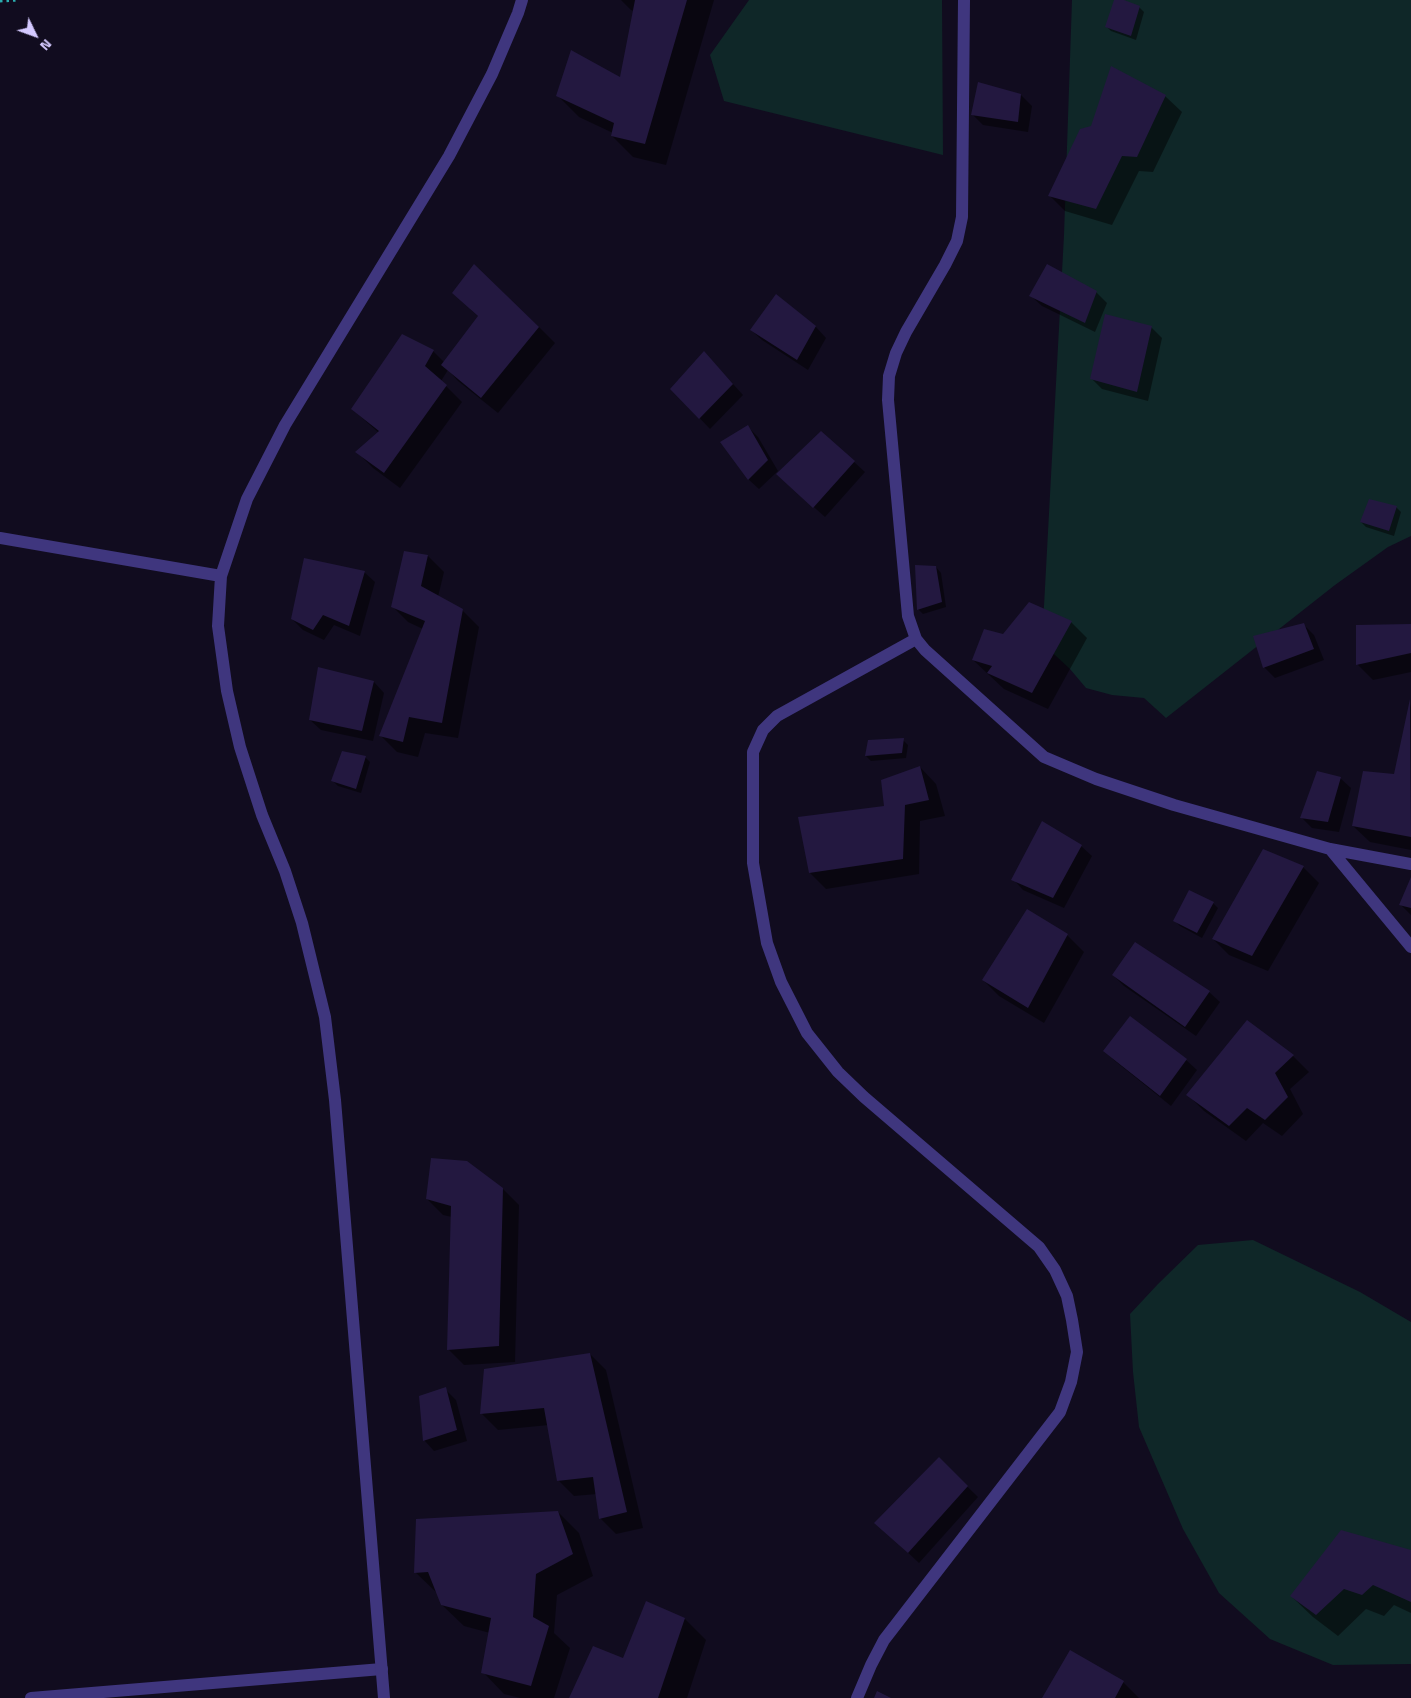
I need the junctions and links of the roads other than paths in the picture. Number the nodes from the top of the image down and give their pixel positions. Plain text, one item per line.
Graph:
1 (522, 0) edge
2 (964, 0) edge
3 (0, 538) edge
4 (221, 576) junction
5 (916, 639) junction
6 (1330, 848) junction
7 (1411, 864) edge
8 (1411, 947) edge
9 (382, 1670) junction
10 (31, 1698) edge
11 (384, 1698) edge
12 (857, 1698) edge

1 - 4 street
2 - 5 street
3 - 4 street
4 - 9 street
5 - 6 street
5 - 12 street
6 - 7 street
6 - 8 street
9 - 10 street
9 - 11 street

